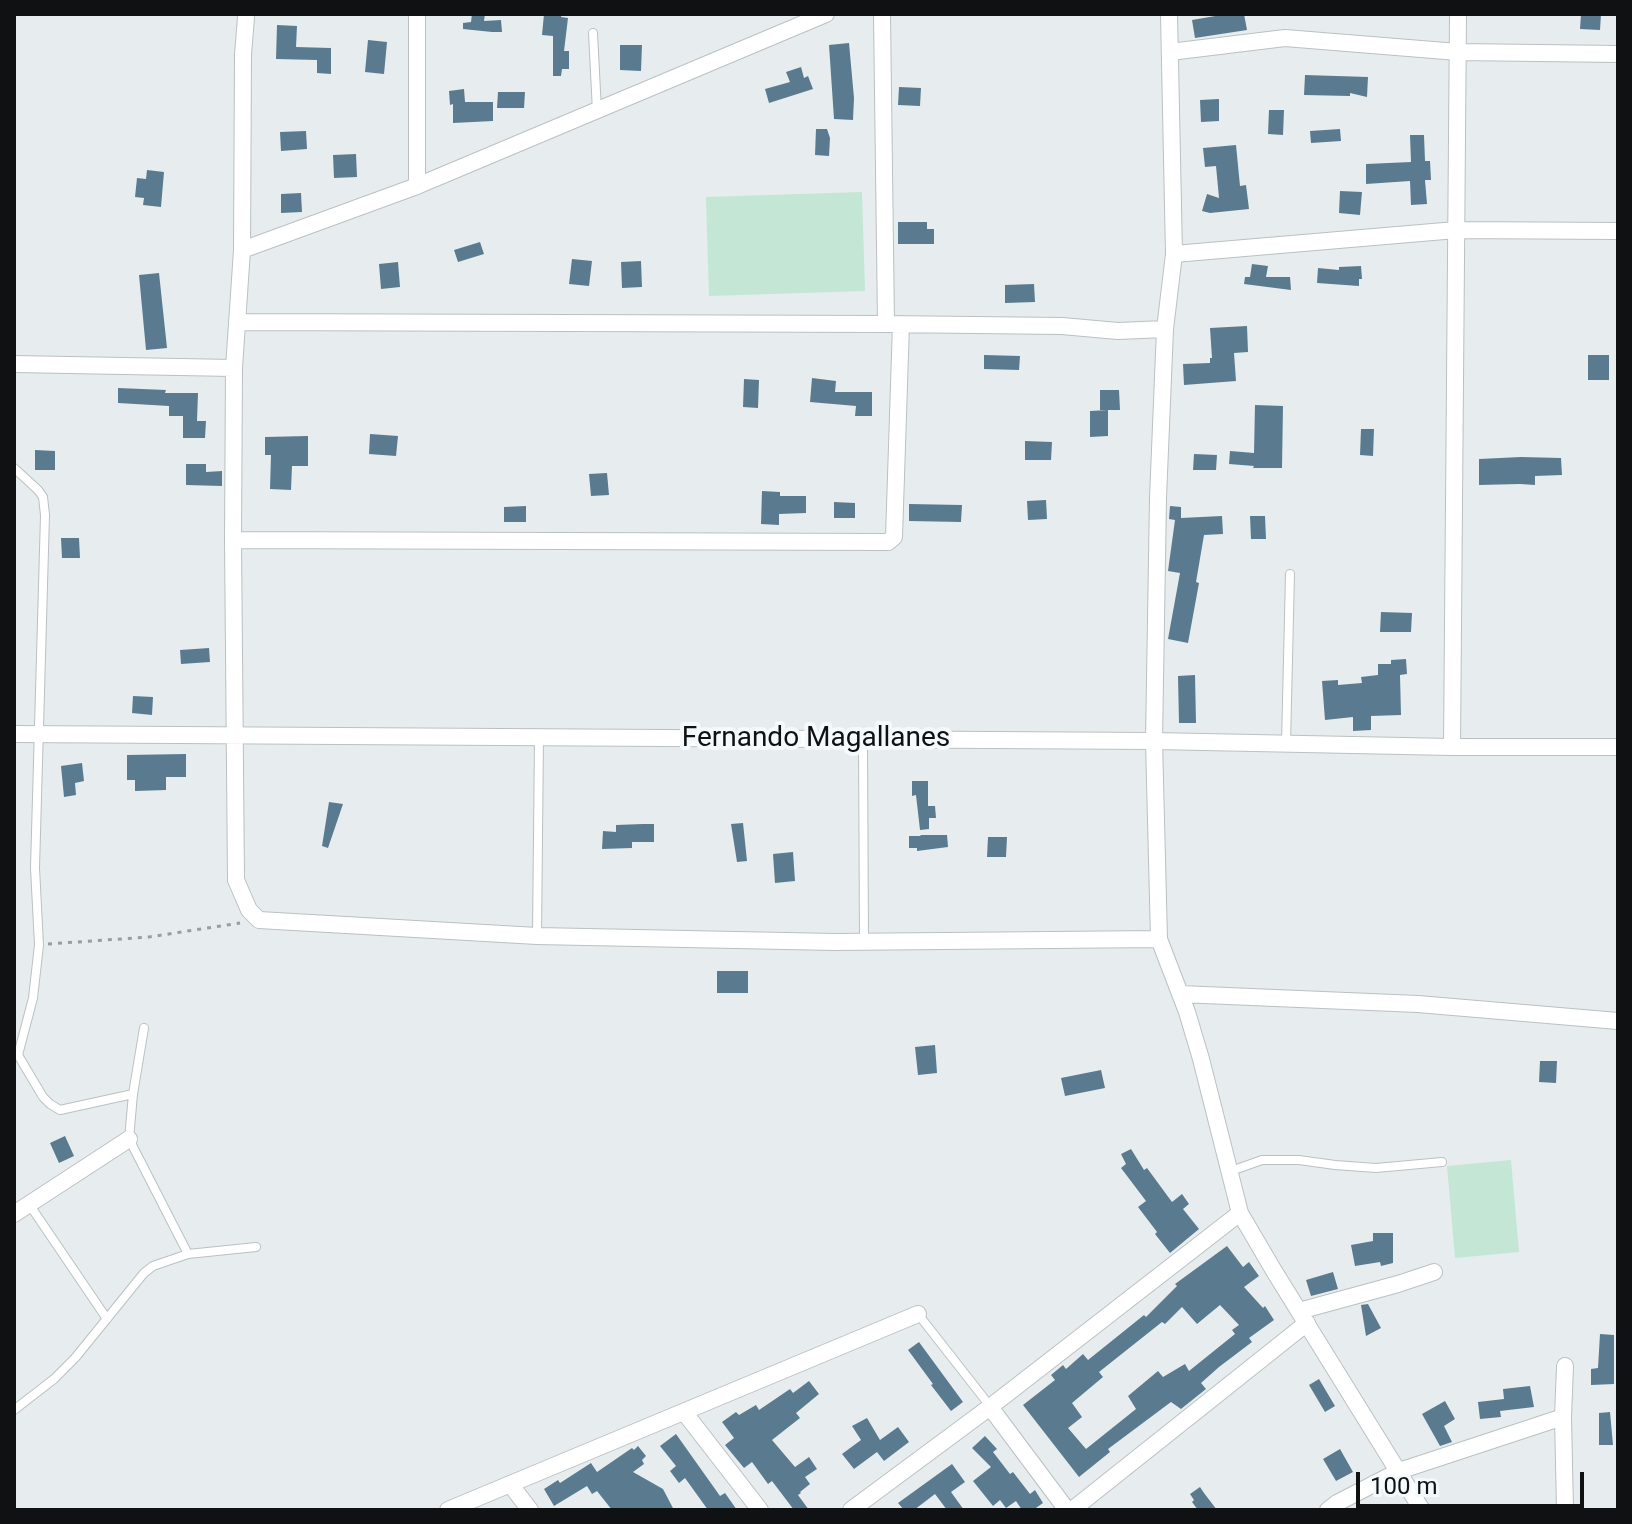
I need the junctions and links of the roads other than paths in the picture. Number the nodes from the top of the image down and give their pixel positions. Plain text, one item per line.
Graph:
1 (417, 14) edge
2 (826, 14) edge
3 (882, 14) edge
4 (1169, 14) edge
5 (1458, 14) edge
6 (246, 17) dead end
7 (593, 33) dead end
8 (1170, 52) junction
9 (1458, 52) junction
10 (1618, 54) edge
11 (597, 111) junction
12 (417, 186) junction
13 (1456, 230) junction
14 (1618, 231) edge
15 (242, 250) junction
16 (1174, 254) junction
17 (237, 322) junction
18 (894, 324) junction
19 (1165, 329) junction
20 (14, 365) edge
21 (234, 368) junction
22 (14, 468) edge
23 (233, 540) junction
24 (1290, 574) dead end
25 (14, 734) edge
26 (37, 735) junction
27 (234, 735) junction
28 (539, 737) junction
29 (863, 739) junction
30 (1154, 741) junction
31 (1286, 744) junction
32 (1452, 747) junction
33 (1618, 747) edge
34 (537, 936) junction
35 (1159, 939) junction
36 (864, 942) junction
37 (1180, 994) junction
38 (1618, 1021) edge
39 (144, 1028) dead end
40 (16, 1055) edge
41 (133, 1094) junction
42 (129, 1139) junction
43 (1442, 1162) dead end
44 (1231, 1171) junction
45 (28, 1203) junction
46 (1240, 1213) junction
47 (14, 1214) edge
48 (256, 1247) dead end
49 (188, 1254) junction
50 (1434, 1272) dead end
51 (918, 1314) joint
52 (1303, 1317) junction
53 (107, 1319) junction
54 (1565, 1366) dead end
55 (990, 1407) junction
56 (14, 1410) edge
57 (684, 1412) junction
58 (1563, 1417) junction
59 (1399, 1471) junction
60 (510, 1484) junction
61 (448, 1510) edge
62 (530, 1510) edge
63 (760, 1510) edge
64 (851, 1510) edge
65 (1070, 1510) edge
66 (1328, 1510) edge
67 (1422, 1510) edge
68 (1565, 1510) edge

1 - 12 street
2 - 11 street
3 - 18 street
4 - 8 street
5 - 9 street
6 - 15 street
7 - 11 lane
8 - 9 street
8 - 16 street
9 - 10 street
9 - 13 street
11 - 12 street
12 - 15 street
13 - 14 street
13 - 16 street
13 - 32 street
15 - 17 street
16 - 19 street
17 - 18 street
17 - 21 street
18 - 19 street
18 - 23 street
19 - 30 street
20 - 21 street
21 - 23 street
22 - 26 lane
23 - 27 street
24 - 31 lane
25 - 26 street, Fernando Magallanes
26 - 27 street, Fernando Magallanes
26 - 40 lane
27 - 28 street, Fernando Magallanes
27 - 34 street
28 - 29 street, Fernando Magallanes
28 - 34 lane
29 - 30 street, Fernando Magallanes
29 - 36 lane
30 - 31 street, Fernando Magallanes
30 - 35 street
31 - 32 street, Fernando Magallanes
32 - 33 street, Fernando Magallanes
34 - 36 street
35 - 36 street
35 - 37 street
37 - 38 street
37 - 44 street
39 - 41 lane
40 - 41 lane
41 - 42 lane
42 - 45 street
42 - 49 lane
43 - 44 lane
44 - 46 street
45 - 47 street
45 - 53 lane
46 - 52 street
46 - 55 street
48 - 49 lane
49 - 53 lane
50 - 52 street
51 - 55 lane
51 - 57 street
52 - 59 street
52 - 65 street
53 - 56 lane
54 - 58 street
55 - 64 street
55 - 65 street
57 - 60 street
57 - 63 street
58 - 59 street
58 - 68 street
59 - 66 street
59 - 67 street
60 - 61 street
60 - 62 street

